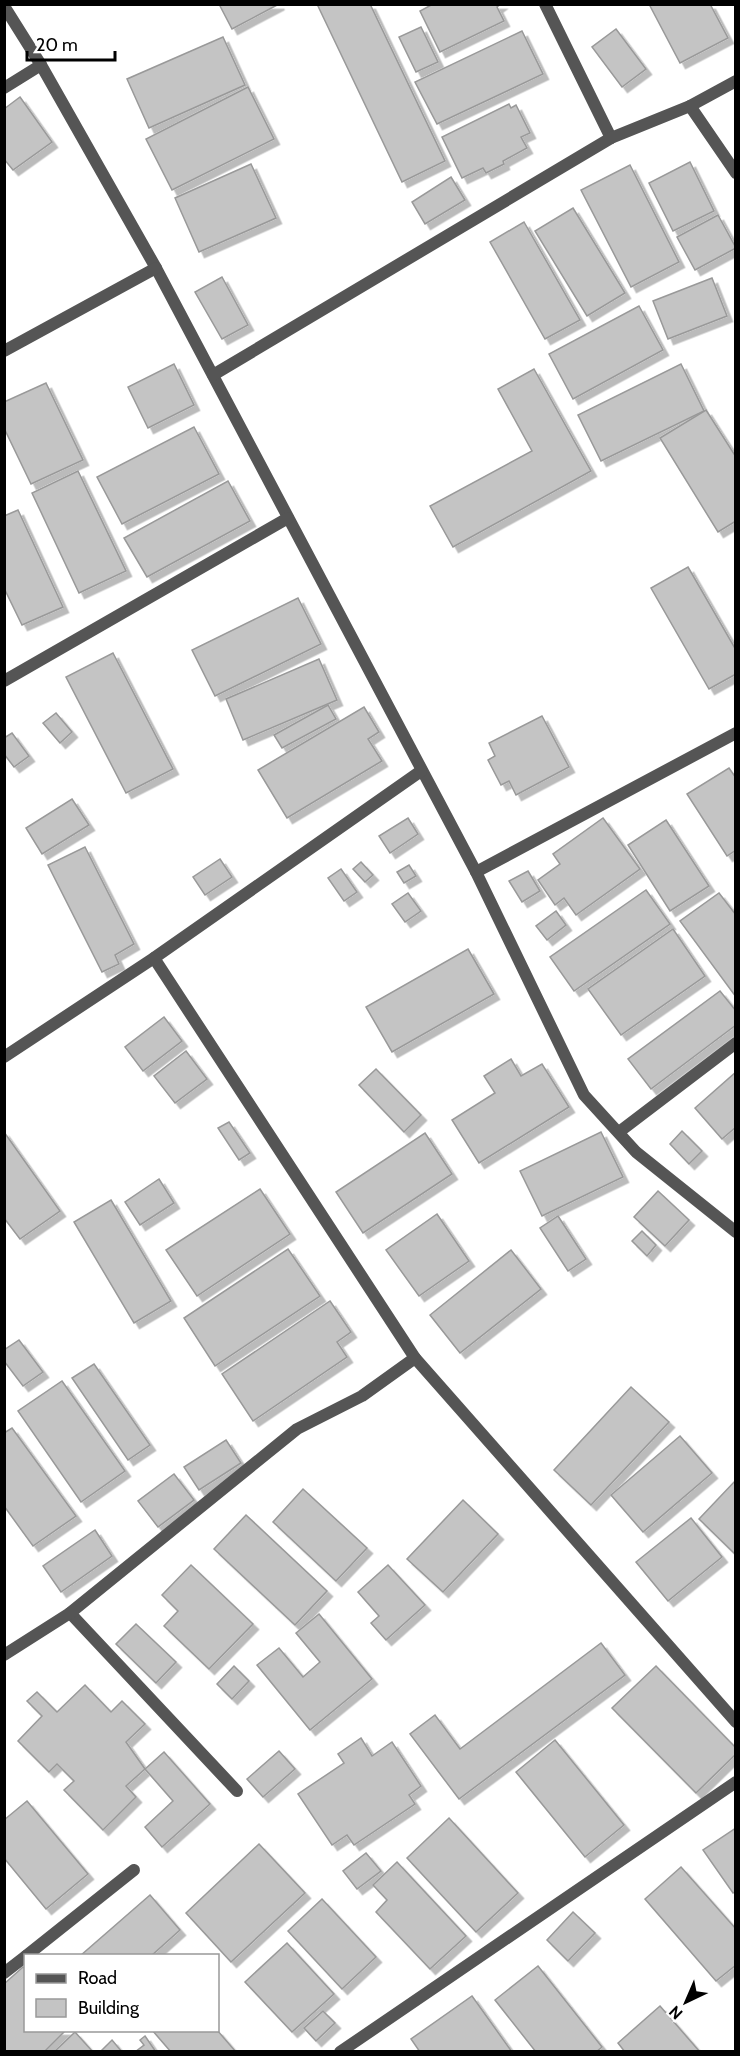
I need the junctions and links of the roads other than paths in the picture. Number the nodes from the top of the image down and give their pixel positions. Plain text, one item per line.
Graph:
1 (545, 4) edge
2 (4, 6) edge
3 (41, 65) junction
4 (735, 81) edge
5 (4, 88) edge
6 (690, 106) junction
7 (611, 138) junction
8 (735, 173) edge
9 (156, 268) junction
10 (4, 351) edge
11 (213, 375) junction
12 (288, 518) junction
13 (4, 681) edge
14 (735, 733) edge
15 (421, 771) junction
16 (476, 872) junction
17 (154, 958) junction
18 (735, 1043) edge
19 (4, 1057) edge
20 (619, 1132) junction
21 (735, 1232) edge
22 (415, 1358) junction
23 (70, 1613) junction
24 (4, 1654) edge
25 (735, 1722) edge
26 (735, 1782) edge
27 (237, 1791) dead end
28 (134, 1870) dead end
29 (29, 1954) edge
30 (24, 1957) edge
31 (4, 1972) edge
32 (340, 2052) edge

1 - 7 street
2 - 3 street
3 - 5 street
3 - 9 street
4 - 6 street
6 - 7 street
6 - 8 street
7 - 11 street
9 - 10 street
9 - 11 street
11 - 12 street
12 - 13 street
12 - 15 street
14 - 16 street
15 - 16 street
15 - 17 street
16 - 20 street
17 - 19 street
17 - 22 street
18 - 20 street
20 - 21 street
22 - 23 street
22 - 25 street
23 - 24 street
23 - 27 street
26 - 32 street
28 - 29 street
30 - 31 street

